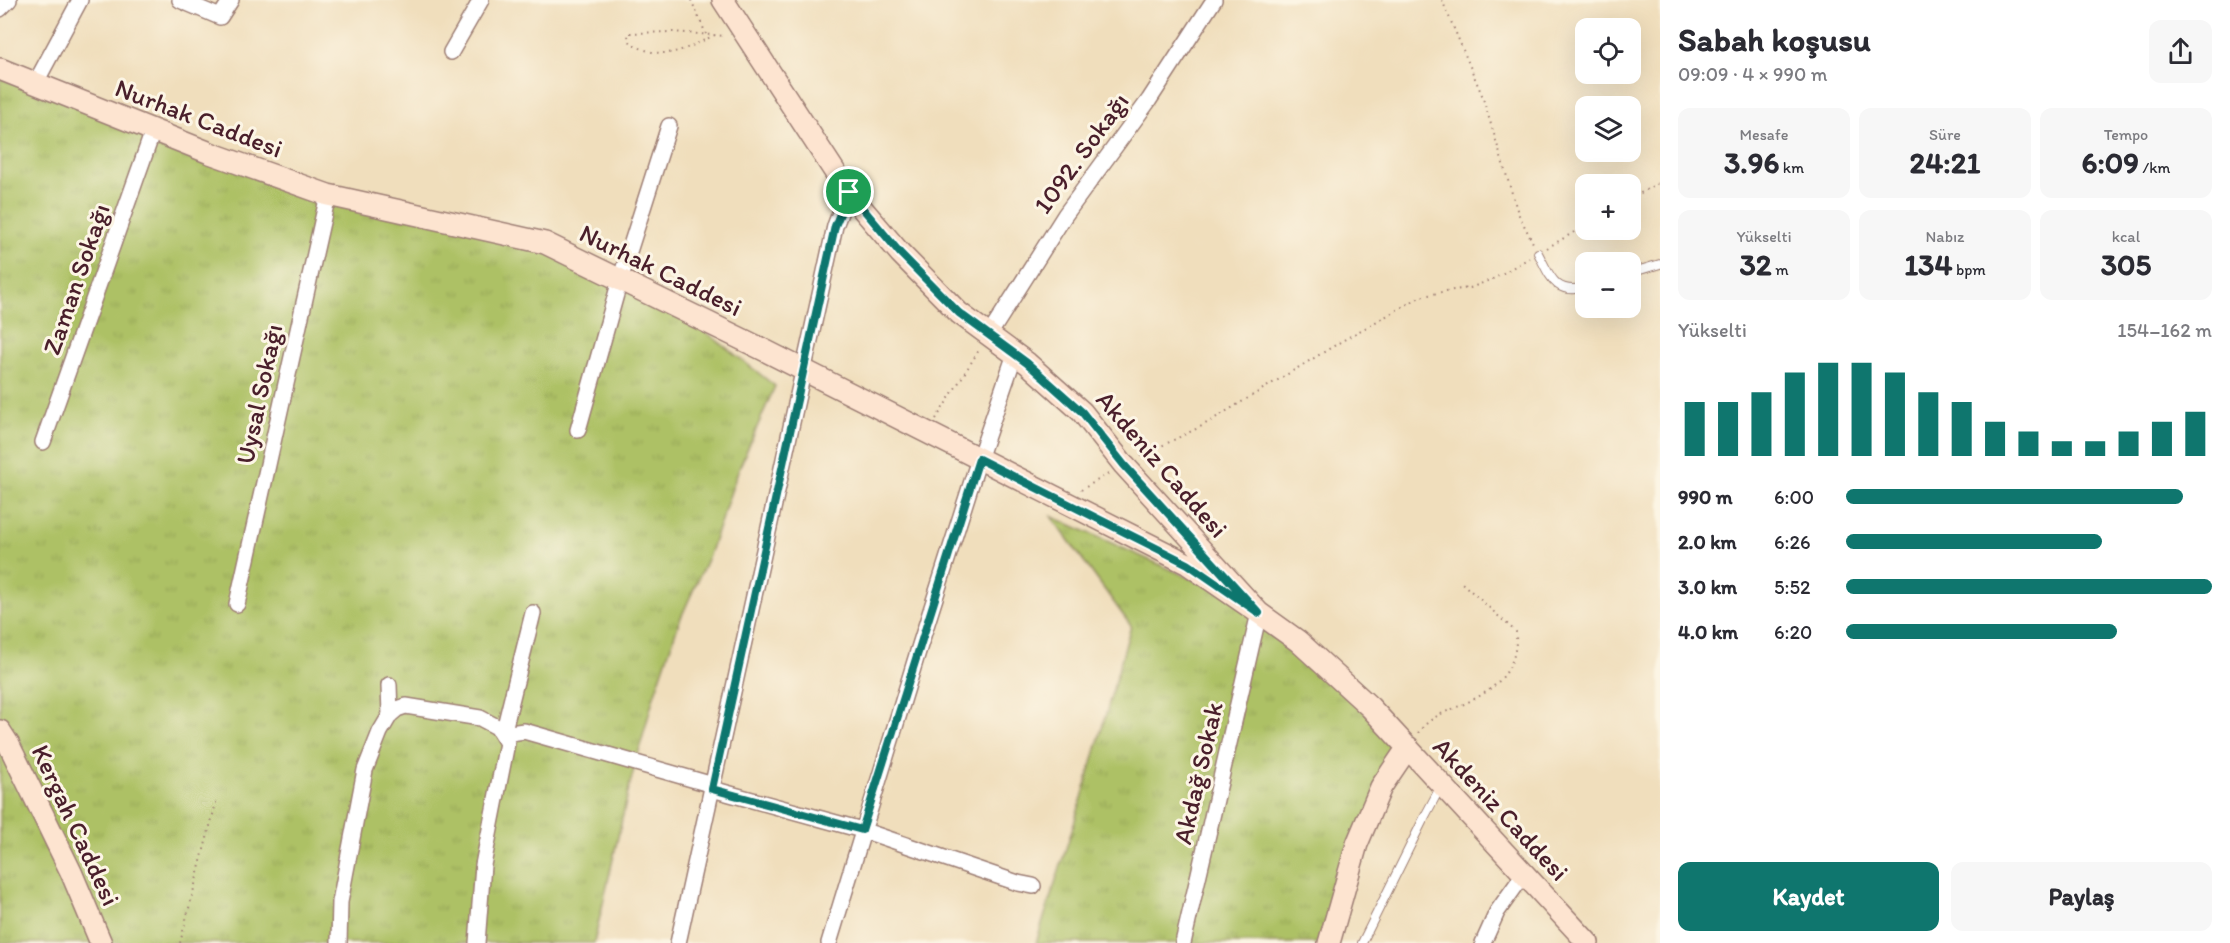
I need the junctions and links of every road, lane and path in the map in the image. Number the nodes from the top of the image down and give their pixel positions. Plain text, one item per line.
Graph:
1 (9, 0) edge
2 (80, 0) edge
3 (180, 0) edge
4 (231, 0) edge
5 (481, 0) edge
6 (691, 0) edge
7 (723, 0) edge
8 (1214, 0) edge
9 (1442, 0) edge
10 (0, 9) edge
11 (706, 34) junction
12 (451, 52) dead end
13 (0, 69) edge
14 (35, 84) junction
15 (669, 126) dead end
16 (153, 131) junction
17 (1660, 182) edge
18 (849, 192) junction
19 (1641, 193) edge
20 (328, 195) junction
21 (1575, 231) edge
22 (1538, 253) junction
23 (1660, 264) edge
24 (1641, 270) edge
25 (620, 280) junction
26 (1575, 290) edge
27 (989, 335) junction
28 (1015, 354) junction
29 (803, 370) junction
30 (578, 430) dead end
31 (927, 434) junction
32 (43, 442) dead end
33 (979, 459) junction
34 (1124, 465) junction
35 (1063, 501) junction
36 (1462, 584) dead end
37 (237, 604) dead end
38 (533, 613) dead end
39 (1259, 613) junction
40 (389, 685) dead end
41 (390, 715) junction
42 (0, 730) edge
43 (503, 734) junction
44 (1408, 747) junction
45 (1442, 785) junction
46 (713, 787) junction
47 (217, 799) dead end
48 (862, 830) junction
49 (1524, 874) junction
50 (1033, 886) dead end
51 (101, 943) edge
52 (180, 943) edge
53 (339, 943) edge
54 (477, 943) edge
55 (678, 943) edge
56 (829, 943) edge
57 (1183, 943) edge
58 (1329, 943) edge
59 (1362, 943) edge
60 (1483, 943) edge
61 (1588, 943) edge

1 - 10 street
2 - 14 street
3 - 4 street
5 - 12 street
6 - 11 path
7 - 18 street, Akdeniz Caddesi
8 - 27 street, 1092. Sokağı
9 - 22 path
11 - 11 path
13 - 14 street, Nurhak Caddesi
14 - 16 street, Nurhak Caddesi
15 - 25 street
16 - 20 street, Nurhak Caddesi
16 - 32 street, Zaman Sokağı
17 - 19 path
18 - 27 street, Akdeniz Caddesi
18 - 29 street
20 - 25 street, Nurhak Caddesi
20 - 37 street, Uysal Sokağı
21 - 22 path
22 - 26 lane
22 - 34 path
23 - 24 lane
25 - 29 street, Nurhak Caddesi
25 - 30 street
27 - 28 street, Akdeniz Caddesi
27 - 31 path
28 - 33 street
28 - 34 street, Akdeniz Caddesi
29 - 31 street, Nurhak Caddesi
29 - 46 street
31 - 33 street, Nurhak Caddesi
33 - 35 street, Nurhak Caddesi
33 - 48 street
34 - 35 path
34 - 39 street, Akdeniz Caddesi
35 - 39 street, Nurhak Caddesi
36 - 44 path
38 - 43 street
39 - 44 street, Akdeniz Caddesi
39 - 57 street, Akdağ Sokak
40 - 41 street
41 - 43 street
41 - 53 street
42 - 51 street, Kergah Caddesi
43 - 46 street
43 - 54 street
44 - 45 street, Akdeniz Caddesi
44 - 58 street
45 - 49 street, Akdeniz Caddesi
45 - 59 lane
46 - 48 street
46 - 55 street
47 - 52 path
48 - 50 street
48 - 56 street
49 - 60 street
49 - 61 street, Akdeniz Caddesi

